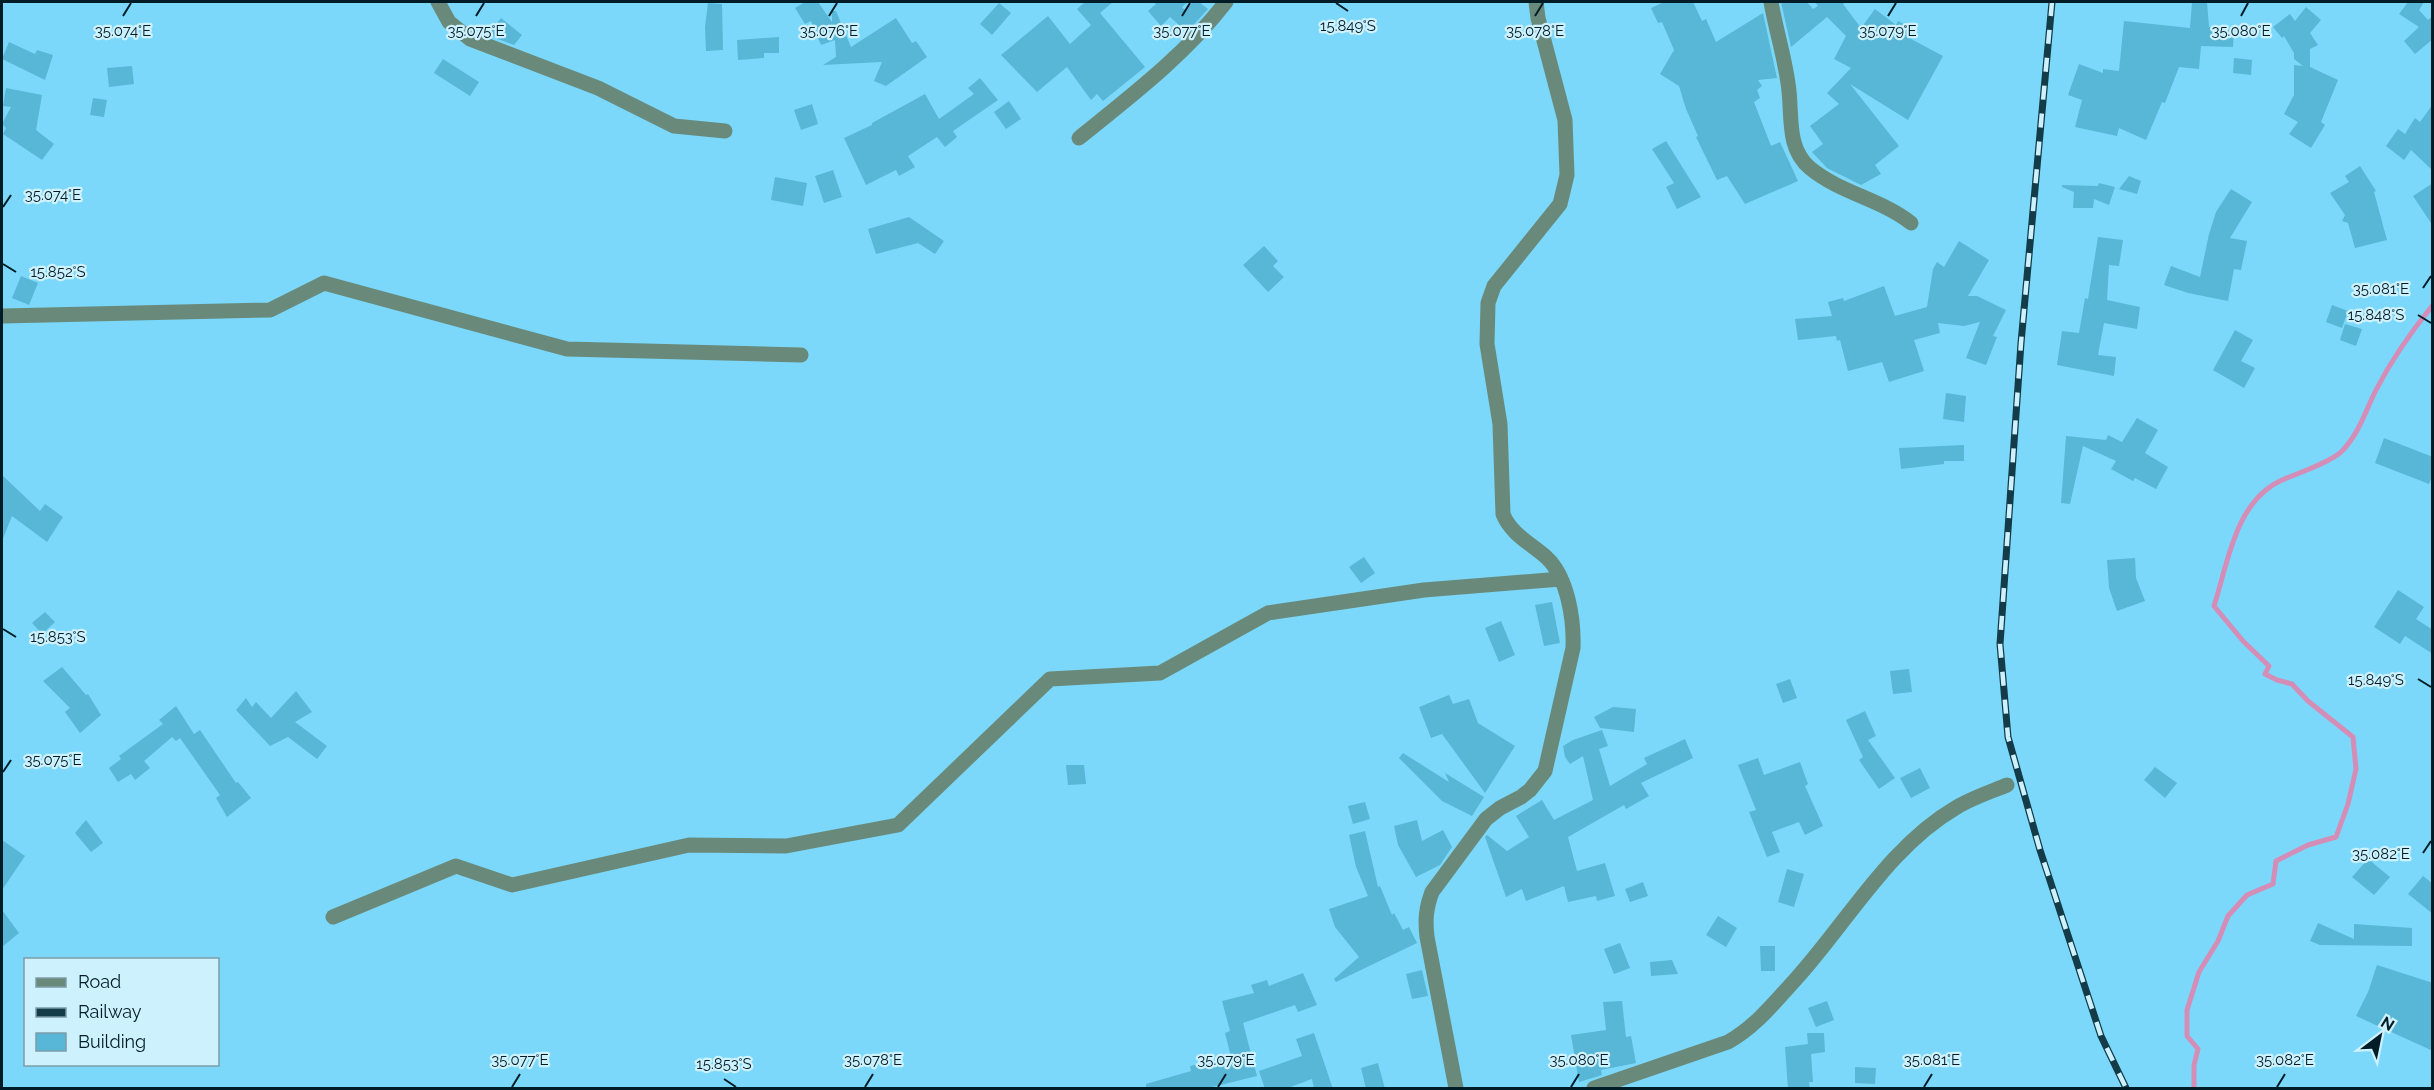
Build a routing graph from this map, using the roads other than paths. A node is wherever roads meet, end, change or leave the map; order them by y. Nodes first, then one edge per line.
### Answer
1 (438, 2) edge
2 (1226, 2) edge
3 (1536, 2) edge
4 (1771, 2) edge
5 (725, 131) dead end
6 (1078, 138) dead end
7 (1911, 223) dead end
8 (2, 316) edge
9 (801, 355) dead end
10 (1561, 579) junction
11 (2007, 785) dead end
12 (333, 917) dead end
13 (1456, 1089) edge
14 (1594, 1089) edge

1 - 5 street
2 - 6 street
3 - 10 street
4 - 7 street
8 - 9 street
10 - 12 street
10 - 13 street
11 - 14 street

